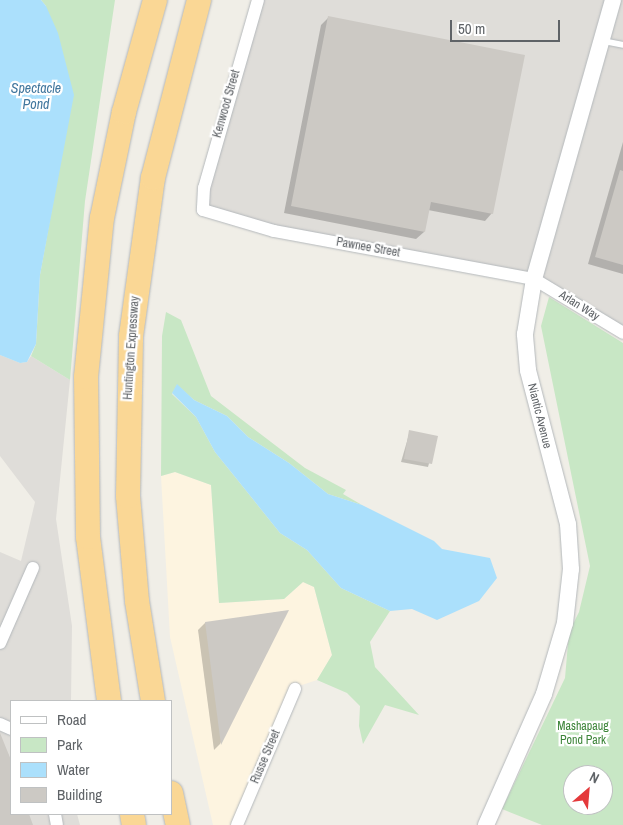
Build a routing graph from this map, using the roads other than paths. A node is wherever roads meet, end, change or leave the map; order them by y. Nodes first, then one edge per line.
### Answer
1 (155, 0) edge
2 (200, 0) edge
3 (258, 0) edge
4 (613, 0) edge
5 (602, 40) junction
6 (623, 46) edge
7 (203, 210) joint
8 (534, 279) junction
9 (623, 333) edge
10 (33, 568) dead end
11 (0, 643) edge
12 (295, 689) dead end
13 (109, 700) edge
14 (153, 700) edge
15 (172, 798) edge
16 (488, 824) edge
17 (178, 825) edge
18 (237, 825) edge

1 - 13 highway
2 - 14 highway, Huntington Expressway
3 - 7 street, Kenwood Street
4 - 5 street, Niantic Avenue
5 - 6 lane
5 - 8 street, Niantic Avenue
7 - 8 street, Pawnee Street
8 - 9 street, Arlan Way
8 - 16 street, Niantic Avenue
10 - 11 street
12 - 18 street, Russe Street
15 - 17 highway

